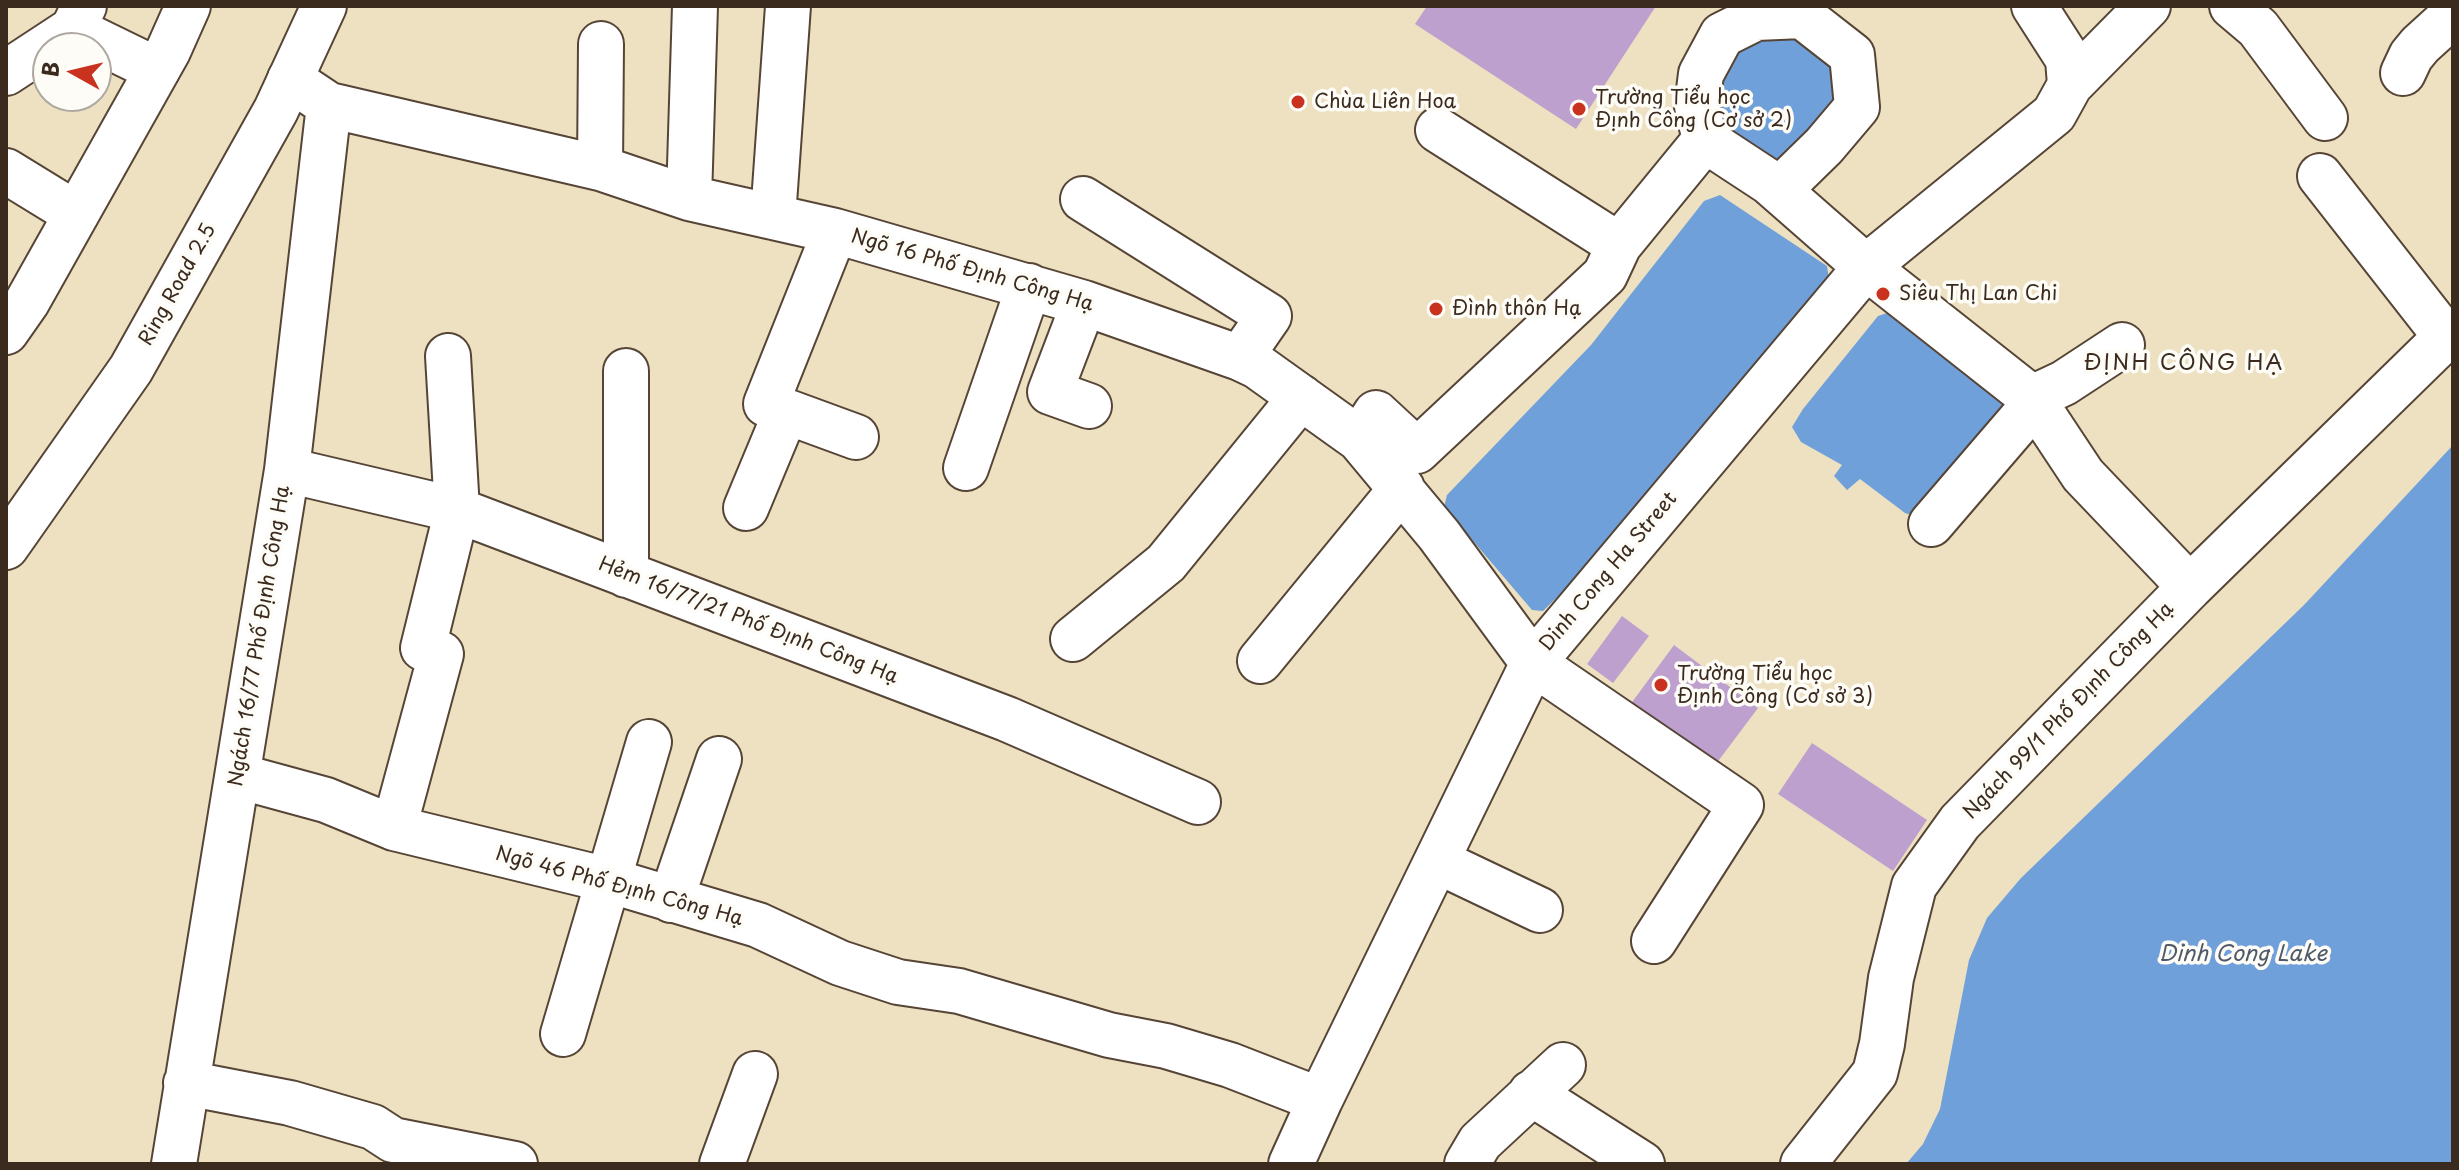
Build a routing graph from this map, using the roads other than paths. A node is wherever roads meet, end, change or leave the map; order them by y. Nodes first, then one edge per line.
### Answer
1 (188, 6) edge
2 (324, 6) edge
3 (695, 6) edge
4 (788, 6) edge
5 (2034, 6) edge
6 (2148, 6) edge
7 (2232, 6) edge
8 (1809, 11) edge
9 (1751, 12) edge
10 (2453, 15) edge
11 (79, 18) edge
12 (601, 44) dead end
13 (157, 70) junction
14 (6, 73) edge
15 (2403, 73) dead end
16 (290, 79) junction
17 (2070, 85) junction
18 (329, 105) junction
19 (2325, 118) dead end
20 (1438, 130) dead end
21 (1705, 140) junction
22 (600, 168) junction
23 (6, 171) edge
24 (2320, 176) dead end
25 (1779, 190) junction
26 (689, 198) junction
27 (1083, 199) dead end
28 (76, 214) junction
29 (773, 217) junction
30 (835, 231) junction
31 (1619, 245) junction
32 (1866, 267) junction
33 (1029, 286) junction
34 (1084, 303) junction
35 (6, 332) edge
36 (2450, 333) edge
37 (2122, 345) dead end
38 (448, 356) dead end
39 (1240, 358) junction
40 (626, 371) dead end
41 (1301, 397) junction
42 (2034, 401) junction
43 (1089, 406) dead end
44 (786, 412) junction
45 (856, 437) dead end
46 (1359, 439) junction
47 (966, 468) dead end
48 (287, 470) junction
49 (1402, 488) junction
50 (746, 508) dead end
51 (457, 510) junction
52 (1931, 524) dead end
53 (6, 547) edge
54 (626, 575) junction
55 (2190, 587) junction
56 (1073, 639) dead end
57 (1260, 661) dead end
58 (1533, 663) junction
59 (649, 742) dead end
60 (719, 759) dead end
61 (238, 776) junction
62 (1198, 802) dead end
63 (394, 828) junction
64 (1437, 861) junction
65 (608, 880) junction
66 (671, 900) junction
67 (1540, 910) dead end
68 (1654, 941) dead end
69 (563, 1034) dead end
70 (1563, 1065) dead end
71 (755, 1074) dead end
72 (186, 1083) junction
73 (1531, 1093) junction
74 (1320, 1100) junction
75 (1306, 1159) edge
76 (174, 1164) edge
77 (515, 1164) edge
78 (722, 1164) edge
79 (1467, 1164) edge
80 (1642, 1164) edge
81 (1803, 1164) edge

1 - 13 street
2 - 16 street, Ring Road 2.5
3 - 26 street
4 - 29 street
5 - 17 street
6 - 17 street, Dinh Cong Ha Street
7 - 19 street
8 - 9 street
8 - 25 street
9 - 21 street
10 - 15 street
11 - 13 street
11 - 14 street
12 - 22 street
13 - 28 street
16 - 18 street, Ngõ 16 Phố Định Công Hạ
16 - 53 street, Ring Road 2.5
17 - 32 street, Dinh Cong Ha Street
18 - 22 street, Ngõ 16 Phố Định Công Hạ
18 - 48 street, Ngách 16/77 Phố Định Công Hạ
20 - 31 street
21 - 25 street
21 - 31 street
22 - 26 street, Ngõ 16 Phố Định Công Hạ
23 - 28 street
24 - 36 street
25 - 32 street
26 - 29 street, Ngõ 16 Phố Định Công Hạ
27 - 39 street
28 - 35 street
29 - 30 street, Ngõ 16 Phố Định Công Hạ
30 - 33 street, Ngõ 16 Phố Định Công Hạ
30 - 44 street
31 - 46 street
32 - 42 street
32 - 58 street, Dinh Cong Ha Street
33 - 34 street, Ngõ 16 Phố Định Công Hạ
33 - 47 street
34 - 39 street, Ngõ 16 Phố Định Công Hạ
34 - 43 street
36 - 55 street, Ngách 99/1 Phố Định Công Hạ
37 - 42 street
38 - 51 street
39 - 41 street, Ngõ 16 Phố Định Công Hạ
40 - 54 street
41 - 46 street, Ngõ 16 Phố Định Công Hạ
41 - 56 street
42 - 52 street
42 - 55 street
44 - 45 street
44 - 50 street
46 - 49 street, Ngõ 16 Phố Định Công Hạ
48 - 51 street, Hẻm 16/77/21 Phố Định Công Hạ
48 - 61 street, Ngách 16/77 Phố Định Công Hạ
49 - 57 street
49 - 58 street, Ngõ 16 Phố Định Công Hạ
51 - 54 street, Hẻm 16/77/21 Phố Định Công Hạ
51 - 63 street
54 - 62 street, Hẻm 16/77/21 Phố Định Công Hạ
55 - 81 street, Ngách 99/1 Phố Định Công Hạ
58 - 64 street, Dinh Cong Ha Street
58 - 68 street, Ngõ 16 Phố Định Công Hạ
59 - 65 street
60 - 66 street
61 - 63 street, Ngõ 46 Phố Định Công Hạ
61 - 72 street, Ngách 16/77 Phố Định Công Hạ
63 - 65 street, Ngõ 46 Phố Định Công Hạ
64 - 67 street
64 - 74 street, Dinh Cong Ha Street
65 - 66 street, Ngõ 46 Phố Định Công Hạ
65 - 69 street
66 - 74 street, Ngõ 46 Phố Định Công Hạ
70 - 73 street
71 - 78 street
72 - 76 street, Ngách 16/77 Phố Định Công Hạ
72 - 77 street
73 - 79 street
73 - 80 street
74 - 75 street, Dinh Cong Ha Street

